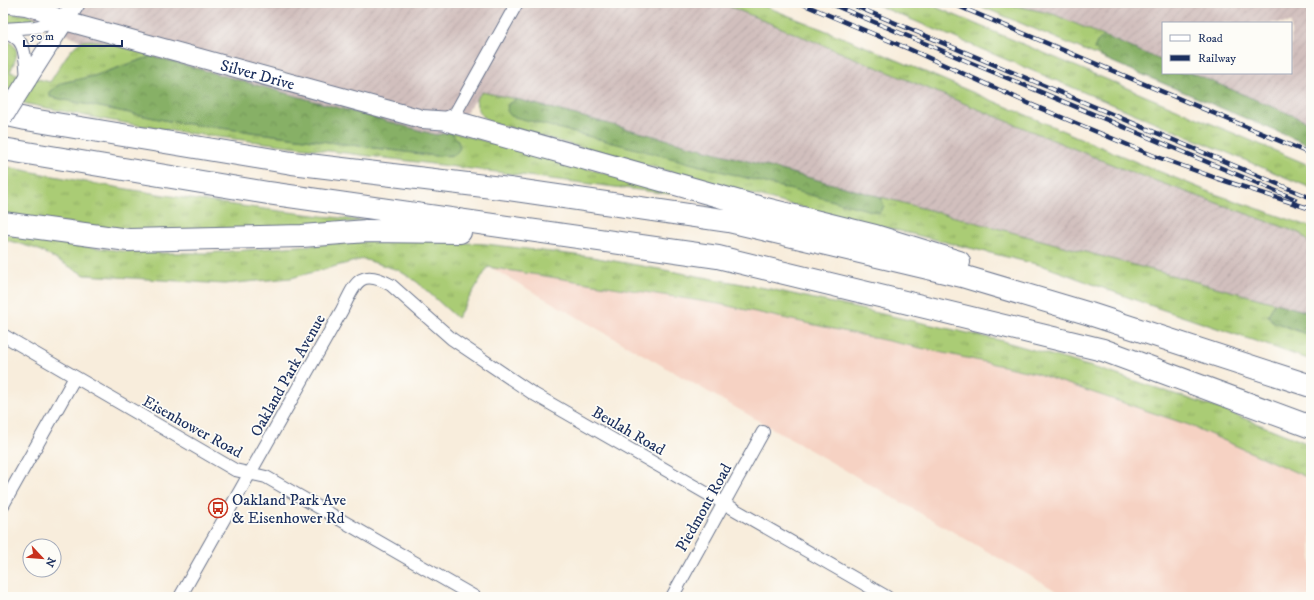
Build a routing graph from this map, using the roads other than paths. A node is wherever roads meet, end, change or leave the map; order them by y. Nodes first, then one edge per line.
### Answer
1 (3, 3) edge
2 (517, 3) edge
3 (77, 4) edge
4 (65, 21) junction
5 (3, 30) edge
6 (27, 80) junction
7 (3, 114) edge
8 (3, 118) edge
9 (451, 121) junction
10 (3, 149) edge
11 (3, 224) edge
12 (569, 236) junction
13 (367, 277) joint
14 (1090, 314) junction
15 (3, 335) edge
16 (75, 377) junction
17 (1311, 386) edge
18 (1311, 427) edge
19 (763, 432) dead end
20 (250, 473) junction
21 (724, 503) junction
22 (3, 505) edge
23 (180, 597) edge
24 (474, 597) edge
25 (672, 597) edge
26 (887, 597) edge

1 - 4 street, Silver Drive
2 - 9 street
3 - 4 street
4 - 5 street, Silver Drive
4 - 6 street
4 - 9 street, Silver Drive
5 - 6 street, Silver Drive
6 - 8 street, bridge
7 - 14 highway
9 - 14 highway
10 - 12 highway
11 - 12 highway
12 - 18 highway
13 - 20 street, Oakland Park Avenue
13 - 21 street, Beulah Road
14 - 17 highway
15 - 16 street, Eisenhower Road
16 - 20 street, Eisenhower Road
16 - 22 street
19 - 21 street, Piedmont Road
20 - 23 street, Oakland Park Avenue
20 - 24 street, Eisenhower Road
21 - 25 street, Piedmont Road
21 - 26 street, Beulah Road

